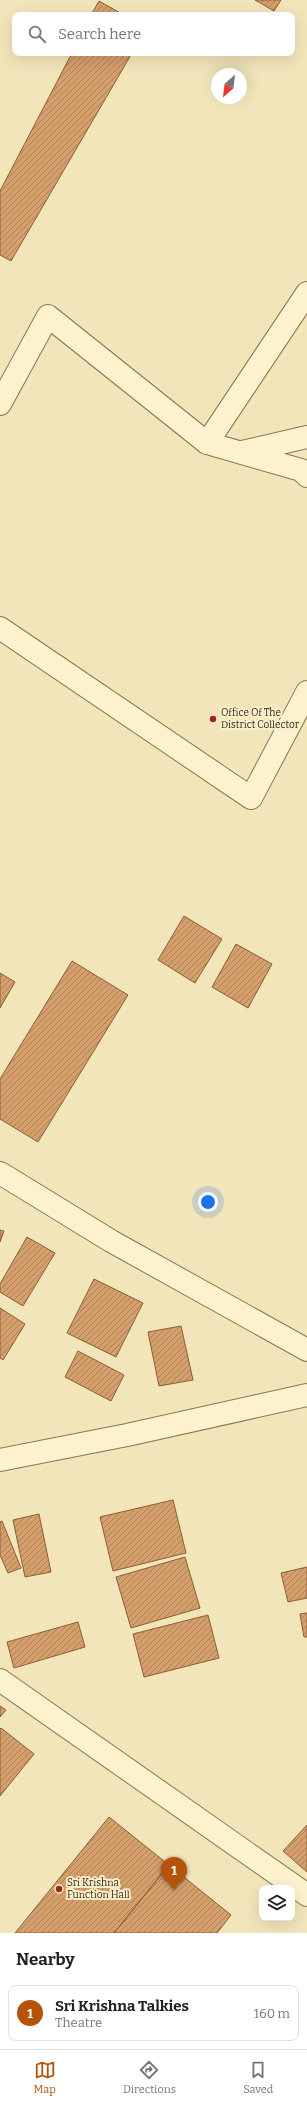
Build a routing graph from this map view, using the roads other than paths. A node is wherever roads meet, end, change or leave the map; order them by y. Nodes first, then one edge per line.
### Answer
1 (307, 293) edge
2 (0, 404) edge
3 (307, 437) edge
4 (207, 443) junction
5 (240, 452) junction
6 (307, 476) edge
7 (0, 628) edge
8 (307, 692) edge
9 (0, 1173) edge
10 (307, 1350) edge
11 (307, 1395) edge
12 (0, 1460) edge
13 (0, 1680) edge
14 (307, 1895) edge

1 - 4 street
2 - 4 street
3 - 5 street
4 - 5 street
5 - 6 street
7 - 8 street
9 - 10 street
11 - 12 street
13 - 14 street

